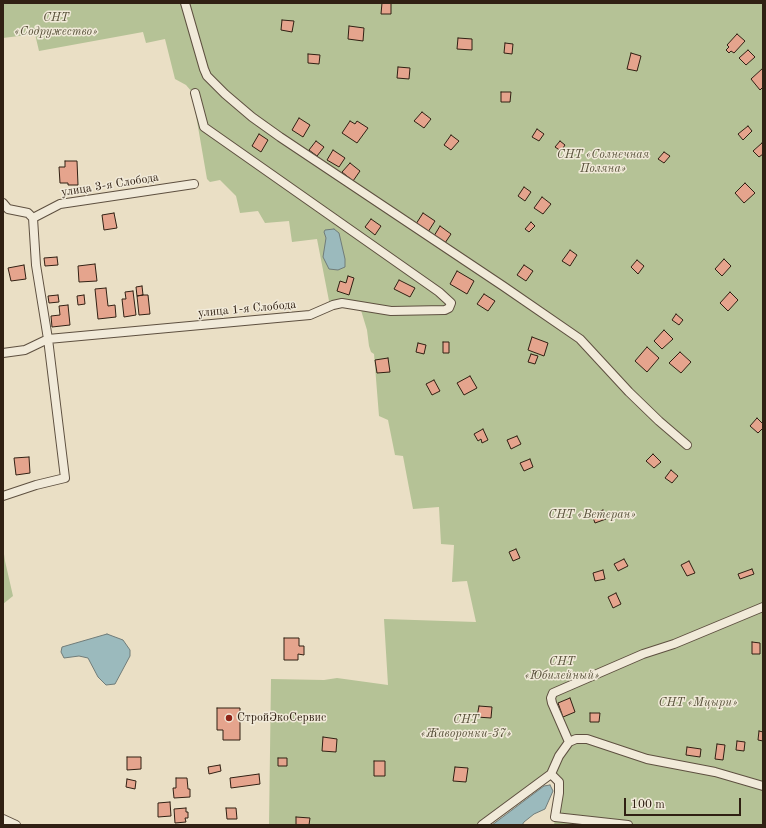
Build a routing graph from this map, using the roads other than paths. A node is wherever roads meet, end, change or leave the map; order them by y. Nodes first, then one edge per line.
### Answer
1 (185, 3) edge
2 (195, 93) dead end
3 (194, 184) dead end
4 (3, 203) edge
5 (33, 218) junction
6 (48, 339) junction
7 (3, 353) edge
8 (687, 445) dead end
9 (3, 496) edge
10 (763, 607) edge
11 (569, 742) junction
12 (551, 774) junction
13 (763, 786) edge
14 (3, 819) edge
15 (16, 825) edge
16 (482, 825) edge
17 (628, 825) edge

1 - 8 street
2 - 6 street, улица 1-я Слобода
3 - 5 street, улица 3-я Слобода
4 - 5 street
5 - 6 street
6 - 7 street
6 - 9 street
10 - 11 street
11 - 12 street
11 - 13 street
12 - 16 street
12 - 17 street
14 - 15 street

